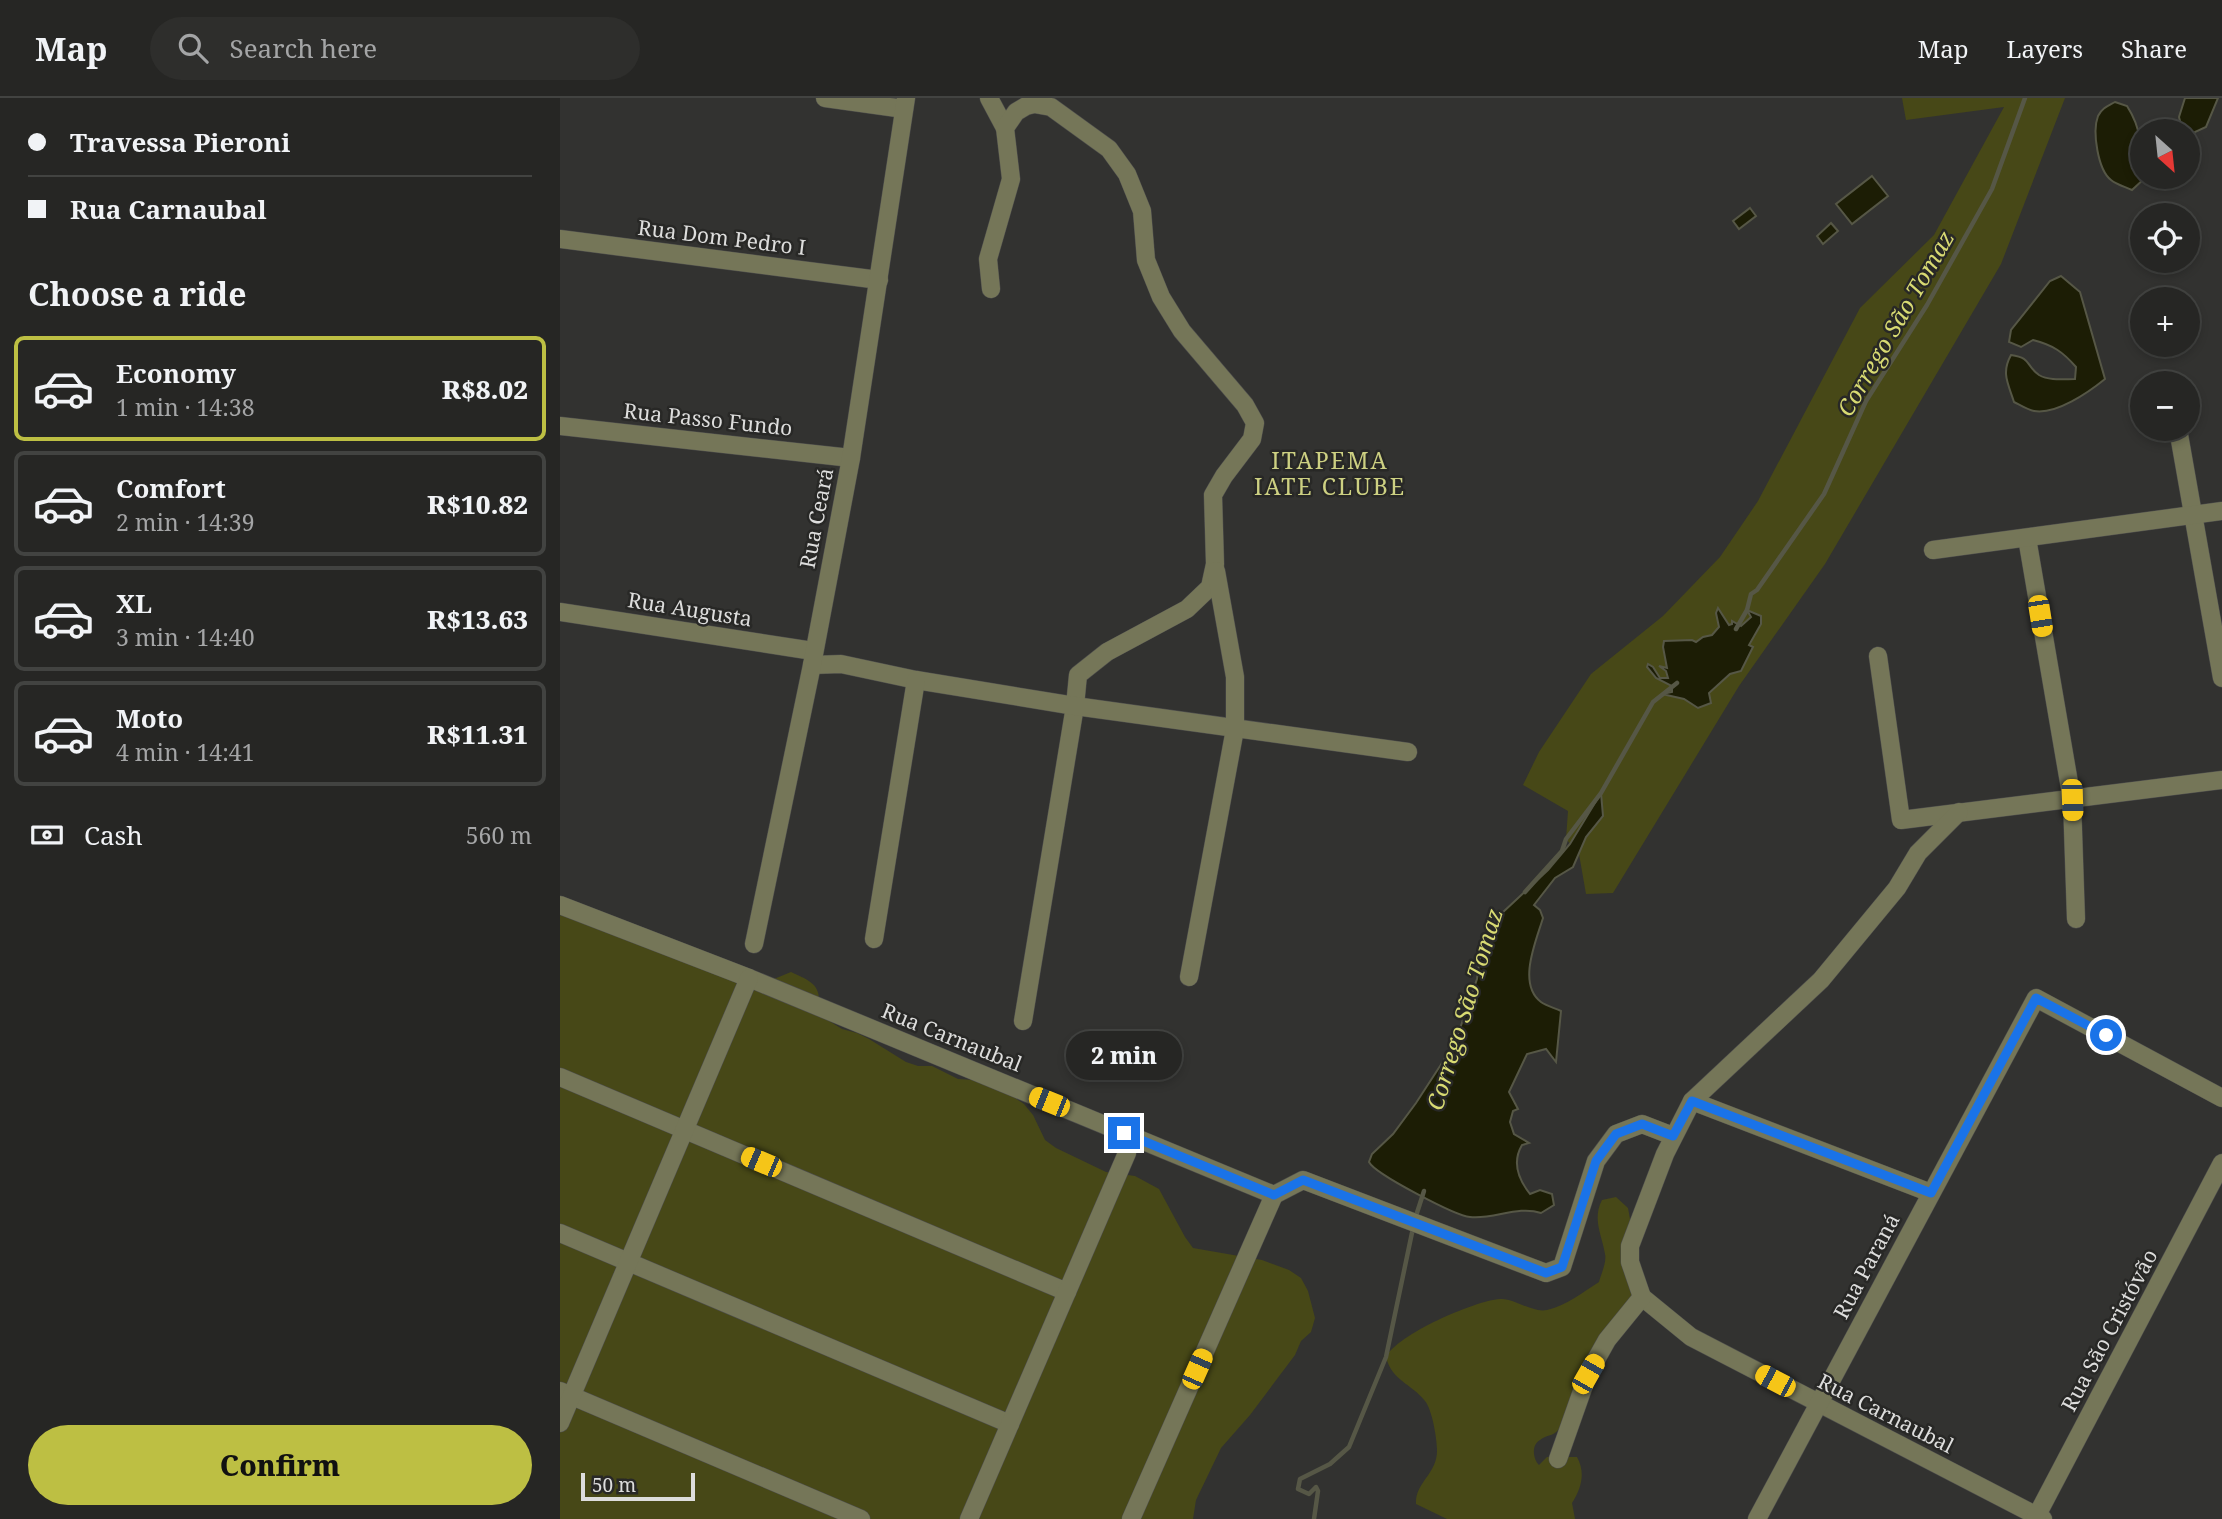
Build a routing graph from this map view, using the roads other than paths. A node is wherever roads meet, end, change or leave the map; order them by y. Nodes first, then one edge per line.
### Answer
1 (825, 98) edge
2 (989, 98) edge
3 (1024, 102) edge
4 (905, 104) edge
5 (1005, 128) junction
6 (560, 239) edge
7 (879, 280) junction
8 (992, 289) dead end
9 (560, 426) edge
10 (2180, 441) edge
11 (851, 458) junction
12 (2222, 511) edge
13 (2192, 515) junction
14 (2027, 538) junction
15 (1933, 550) dead end
16 (1215, 564) junction
17 (560, 612) edge
18 (1878, 656) dead end
19 (812, 658) junction
20 (2222, 678) edge
21 (916, 680) junction
22 (1075, 706) junction
23 (1235, 729) junction
24 (1408, 752) dead end
25 (2222, 780) edge
26 (2072, 800) junction
27 (1959, 812) junction
28 (560, 905) edge
29 (2076, 919) dead end
30 (874, 939) dead end
31 (754, 944) dead end
32 (1189, 977) dead end
33 (749, 978) junction
34 (1023, 1021) dead end
35 (560, 1077) edge
36 (2222, 1098) edge
37 (1692, 1101) junction
38 (684, 1130) junction
39 (1673, 1136) junction
40 (1127, 1153) dead end
41 (2222, 1163) edge
42 (1931, 1193) junction
43 (1274, 1195) junction
44 (560, 1233) edge
45 (629, 1262) junction
46 (1067, 1292) junction
47 (1642, 1297) junction
48 (566, 1393) edge
49 (1817, 1404) junction
50 (560, 1423) edge
51 (1010, 1424) junction
52 (1558, 1460) dead end
53 (2038, 1518) edge
54 (861, 1519) edge
55 (969, 1519) edge
56 (1131, 1519) edge
57 (1757, 1519) edge

1 - 4 street
2 - 5 street
3 - 5 street
3 - 16 street
4 - 7 street, Rua Ceará
5 - 8 street
6 - 7 street, Rua Dom Pedro I
7 - 11 street, Rua Ceará
9 - 11 street, Rua Passo Fundo
10 - 13 street
11 - 19 street, Rua Ceará
12 - 13 street
13 - 14 street
13 - 20 street
14 - 15 street
14 - 26 street
16 - 22 street
16 - 23 street
17 - 19 street, Rua Augusta
18 - 27 street
19 - 21 street, Rua Augusta
19 - 31 street, Rua Ceará
21 - 22 street, Rua Augusta
21 - 30 street
22 - 23 street, Rua Augusta
22 - 34 street
23 - 24 street, Rua Augusta
23 - 32 street
25 - 26 street
26 - 27 street
26 - 29 street
27 - 37 street
28 - 33 street, Rua Carnaubal
33 - 38 street
33 - 43 street, Rua Carnaubal
35 - 38 street
36 - 42 street, Rua Paraná
37 - 39 street
37 - 42 street
38 - 45 street
38 - 46 street
39 - 43 street
39 - 47 street
40 - 46 street
41 - 53 street, Rua São Cristóvão
42 - 49 street, Rua Paraná
43 - 56 street
44 - 45 street
45 - 48 street
45 - 51 street
46 - 51 street
47 - 49 street, Rua Carnaubal
47 - 52 street
48 - 50 street
48 - 54 street
49 - 53 street, Rua Carnaubal
49 - 57 street, Rua Paraná
51 - 55 street

